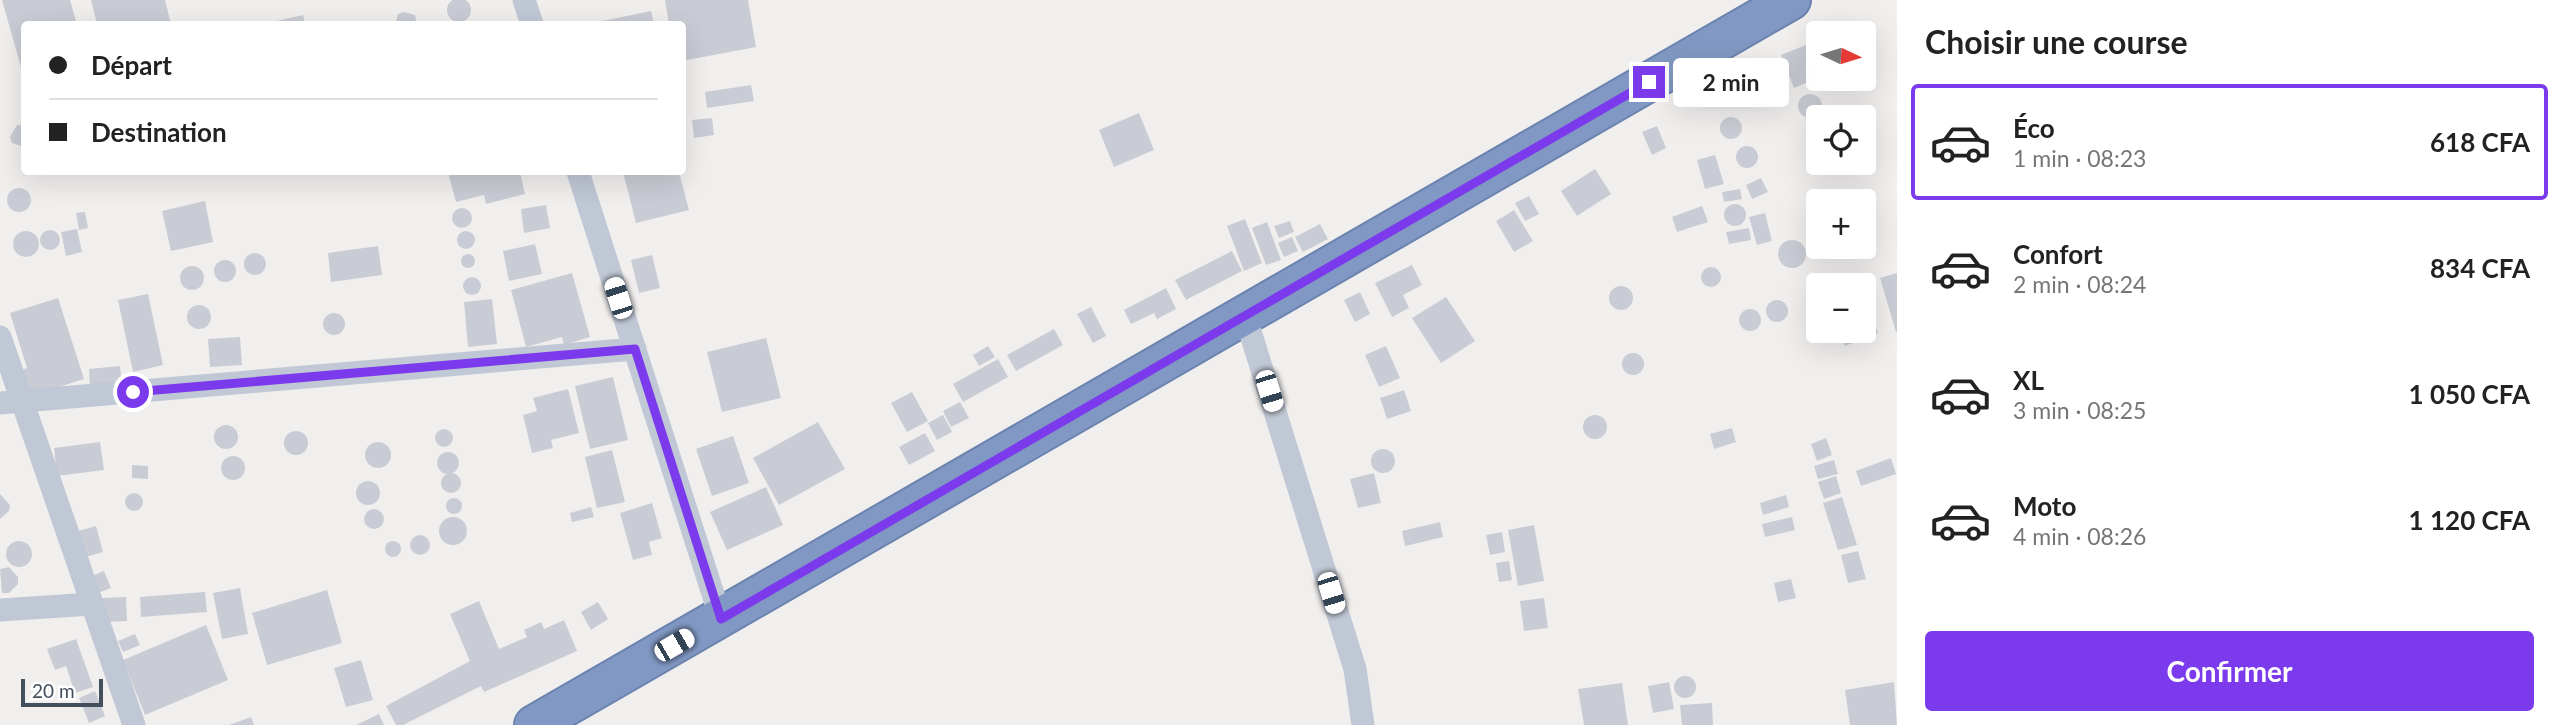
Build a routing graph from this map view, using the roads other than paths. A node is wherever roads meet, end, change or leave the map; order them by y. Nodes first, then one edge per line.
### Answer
1 (524, 0) edge
2 (1791, 0) edge
3 (530, 21) edge
4 (579, 175) edge
5 (1245, 315) junction
6 (0, 337) edge
7 (635, 349) junction
8 (11, 402) edge
9 (92, 604) junction
10 (0, 610) edge
11 (721, 619) junction
12 (134, 725) edge
13 (534, 725) edge
14 (1363, 725) edge

1 - 3 street
2 - 5 highway
4 - 7 street
5 - 11 highway
5 - 14 street
6 - 8 street
7 - 8 street
7 - 11 street
8 - 9 street
9 - 10 street
9 - 12 street
11 - 13 highway

